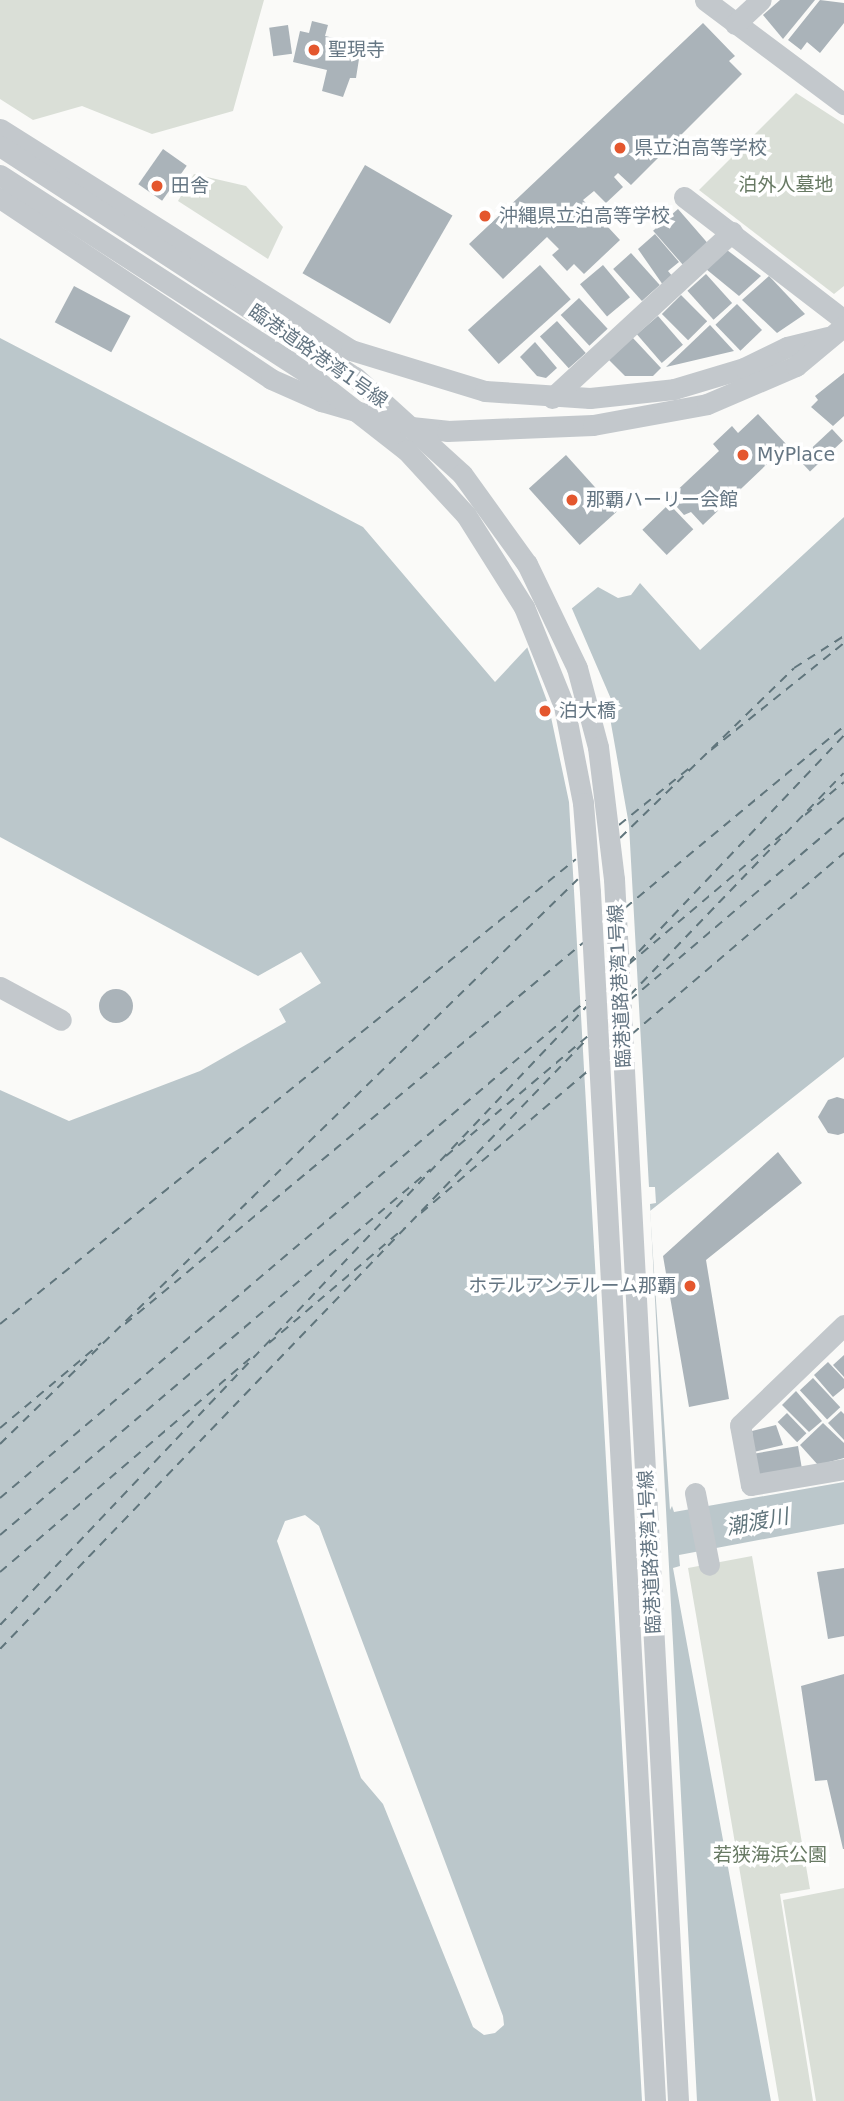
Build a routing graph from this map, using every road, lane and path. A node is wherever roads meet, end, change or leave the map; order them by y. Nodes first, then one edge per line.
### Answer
1 (705, 0) edge
2 (761, 0) edge
3 (734, 24) junction
4 (844, 104) edge
5 (0, 129) edge
6 (0, 146) edge
7 (0, 175) edge
8 (684, 197) dead end
9 (0, 198) edge
10 (732, 232) junction
11 (840, 327) edge
12 (552, 398) junction
13 (0, 987) edge
14 (61, 1020) dead end
15 (844, 1325) edge
16 (843, 1469) edge
17 (695, 1493) dead end
18 (709, 1565) dead end
19 (655, 2101) edge
20 (678, 2101) edge

1 - 3 street
2 - 3 street
3 - 4 street
5 - 12 street
6 - 20 street, 臨港道路港湾1号線, bridge
7 - 19 street, 臨港道路港湾1号線, bridge
8 - 10 street
9 - 11 street
10 - 11 street
10 - 12 street
11 - 12 street
13 - 14 street
15 - 16 street
17 - 18 street

